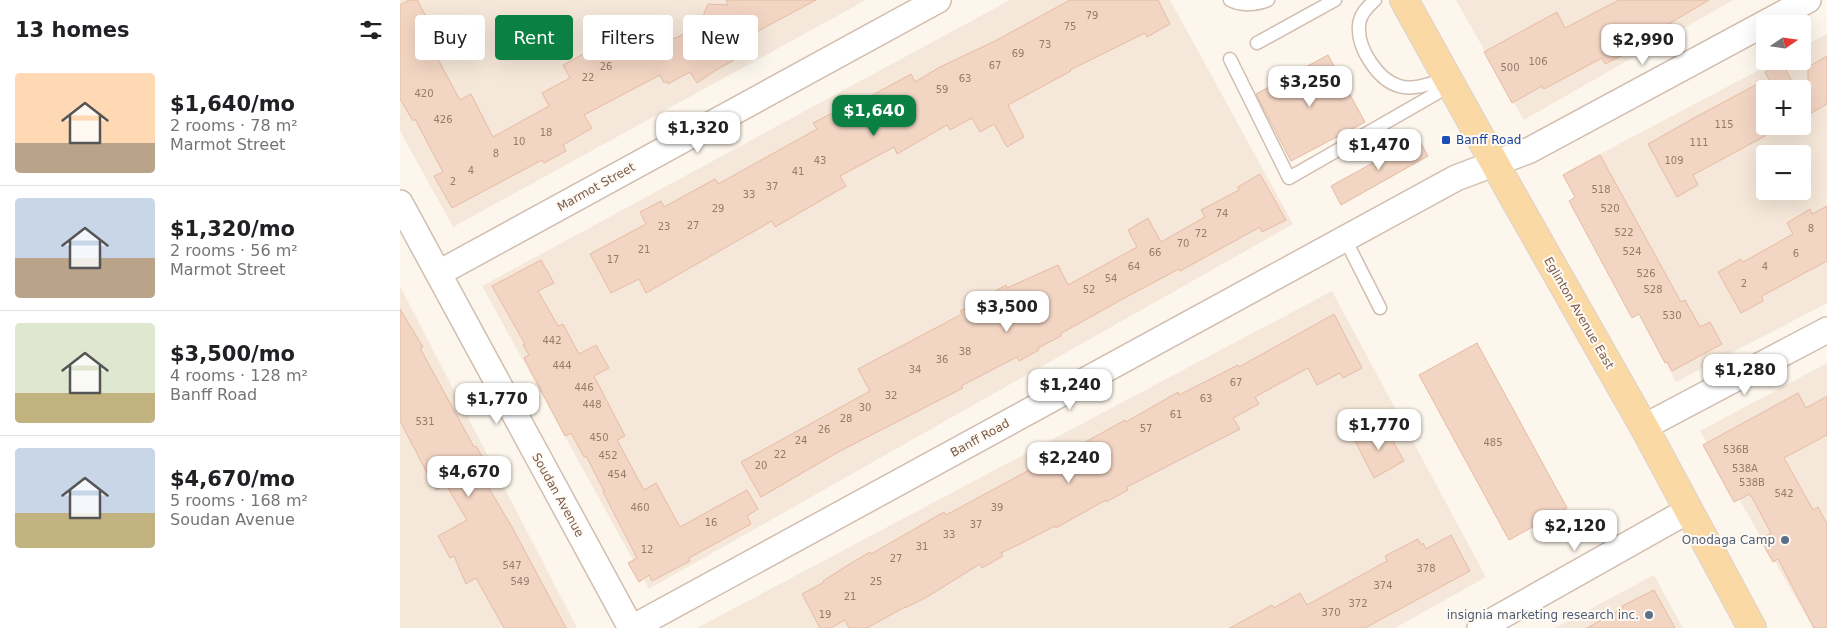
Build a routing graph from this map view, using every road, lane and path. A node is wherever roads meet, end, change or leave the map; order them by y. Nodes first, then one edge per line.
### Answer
1 (938, 0) edge
2 (1230, 0) edge
3 (1268, 0) edge
4 (1335, 0) edge
5 (1375, 0) edge
6 (1404, 0) edge
7 (1808, 0) edge
8 (1256, 43) dead end
9 (1230, 59) dead end
10 (1449, 82) junction
11 (1495, 165) junction
12 (400, 203) edge
13 (1345, 239) junction
14 (438, 273) junction
15 (1380, 308) dead end
16 (1827, 330) edge
17 (1644, 428) junction
18 (1689, 510) junction
19 (632, 628) edge
20 (1480, 628) edge
21 (1752, 628) edge

1 - 14 street, Marmot Street
2 - 3 lane
4 - 8 lane
5 - 10 lane
6 - 10 main road, Eglinton Avenue East
7 - 11 street, Banff Road
9 - 10 lane
10 - 11 main road, Eglinton Avenue East
11 - 13 street, Banff Road
11 - 17 main road, Eglinton Avenue East
12 - 14 street, Soudan Avenue
13 - 15 lane
13 - 19 street, Banff Road
14 - 19 street, Soudan Avenue
16 - 17 street
17 - 18 main road, Eglinton Avenue East
18 - 20 street
18 - 21 main road, Eglinton Avenue East

